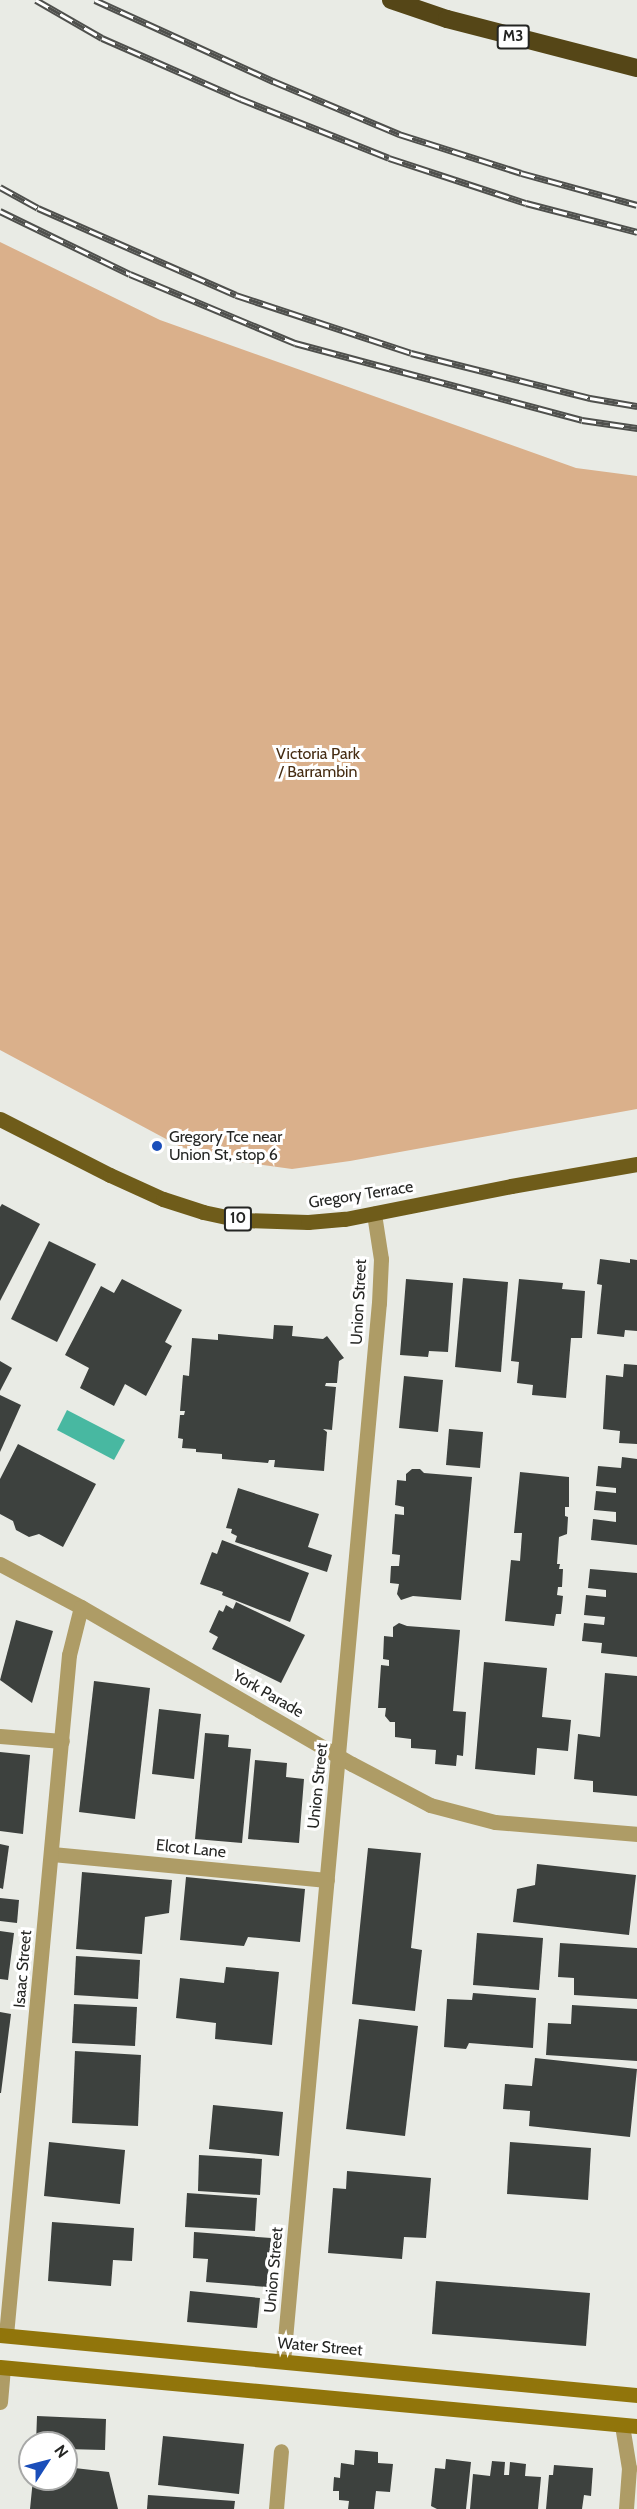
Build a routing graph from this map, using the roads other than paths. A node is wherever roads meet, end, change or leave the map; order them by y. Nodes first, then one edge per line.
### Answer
1 (391, 0) edge
2 (637, 68) edge
3 (0, 1119) edge
4 (637, 1164) edge
5 (374, 1214) junction
6 (0, 1564) edge
7 (81, 1607) junction
8 (0, 1736) edge
9 (62, 1741) junction
10 (340, 1756) junction
11 (637, 1834) edge
12 (52, 1854) junction
13 (327, 1880) junction
14 (3, 2335) edge
15 (283, 2361) junction
16 (2, 2367) edge
17 (637, 2395) edge
18 (0, 2402) edge
19 (630, 2425) edge
20 (281, 2451) dead end
21 (276, 2509) edge
22 (626, 2509) edge

1 - 2 highway, M3
3 - 5 main road, Gregory Terrace / 10
4 - 5 main road, Gregory Terrace / 10
5 - 10 street, Union Street
6 - 7 street, York Parade
7 - 9 street, Isaac Street
7 - 10 street, York Parade
8 - 9 street
9 - 12 street, Isaac Street
10 - 11 street, York Parade
10 - 13 street, Union Street
12 - 13 street, Elcot Lane
12 - 14 street, Isaac Street
13 - 15 street, Union Street
14 - 15 main road, Water Street
15 - 17 main road, Water Street
16 - 18 street
16 - 19 main road
19 - 22 street
20 - 21 street

